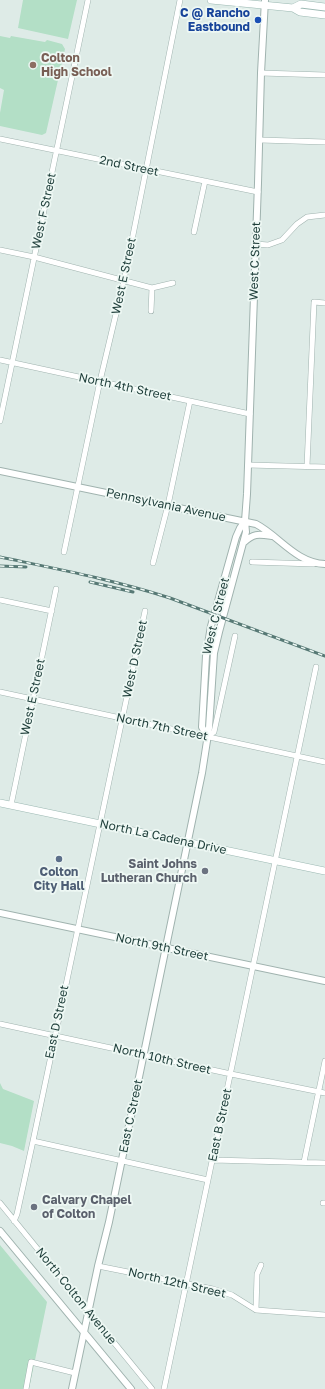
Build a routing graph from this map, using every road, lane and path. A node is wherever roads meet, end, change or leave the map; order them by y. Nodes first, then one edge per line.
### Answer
1 (88, 0) edge
2 (180, 0) edge
3 (211, 0) edge
4 (265, 3) edge
5 (325, 7) edge
6 (293, 8) junction
7 (325, 15) edge
8 (261, 73) junction
9 (325, 75) edge
10 (0, 139) edge
11 (260, 140) junction
12 (325, 142) edge
13 (57, 150) junction
14 (145, 169) junction
15 (206, 181) junction
16 (258, 192) junction
17 (325, 216) edge
18 (194, 232) dead end
19 (256, 244) junction
20 (0, 250) edge
21 (34, 257) junction
22 (124, 280) junction
23 (173, 283) dead end
24 (152, 288) junction
25 (325, 303) edge
26 (151, 311) dead end
27 (0, 360) edge
28 (12, 362) junction
29 (100, 381) junction
30 (190, 401) junction
31 (250, 414) junction
32 (0, 421) edge
33 (248, 465) junction
34 (307, 466) junction
35 (325, 466) edge
36 (0, 471) edge
37 (78, 486) junction
38 (168, 505) junction
39 (245, 521) junction
40 (274, 536) junction
41 (243, 543) junction
42 (64, 552) dead end
43 (252, 562) dead end
44 (153, 563) dead end
45 (323, 564) edge
46 (56, 590) dead end
47 (0, 600) edge
48 (52, 611) junction
49 (145, 611) dead end
50 (235, 636) dead end
51 (316, 667) dead end
52 (0, 692) edge
53 (32, 699) junction
54 (122, 719) junction
55 (207, 736) junction
56 (298, 756) junction
57 (325, 762) edge
58 (0, 803) edge
59 (11, 805) junction
60 (100, 824) junction
61 (188, 842) junction
62 (276, 861) junction
63 (325, 871) edge
64 (0, 913) edge
65 (77, 929) junction
66 (166, 948) junction
67 (254, 966) junction
68 (325, 981) edge
69 (0, 1024) edge
70 (54, 1035) junction
71 (144, 1055) junction
72 (325, 1061) edge
73 (231, 1074) junction
74 (318, 1091) junction
75 (325, 1093) edge
76 (33, 1141) junction
77 (213, 1160) junction
78 (121, 1161) junction
79 (304, 1162) junction
80 (325, 1163) edge
81 (208, 1180) junction
82 (0, 1204) edge
83 (14, 1221) junction
84 (0, 1231) edge
85 (260, 1265) dead end
86 (98, 1266) junction
87 (186, 1284) junction
88 (256, 1310) junction
89 (89, 1311) junction
90 (325, 1315) edge
91 (84, 1333) junction
92 (75, 1373) junction
93 (26, 1389) edge
94 (72, 1389) edge
95 (131, 1389) edge
96 (152, 1389) edge
97 (164, 1389) edge

1 - 13 street, West F Street
2 - 14 street, West E Street
3 - 4 main road
4 - 6 main road
4 - 8 street, West C Street
5 - 6 main road
6 - 7 main road
8 - 9 street
8 - 11 street, West C Street
10 - 13 street, 2nd Street
11 - 12 street
11 - 16 street, West C Street
13 - 14 street, 2nd Street
13 - 21 street, West F Street
14 - 15 street, 2nd Street
14 - 22 street, West E Street
15 - 16 street, 2nd Street
15 - 18 street
16 - 19 street, West C Street
17 - 19 street
19 - 31 street, West C Street
20 - 21 street
21 - 22 street
21 - 28 street, West F Street
22 - 24 street
22 - 29 street, West E Street
23 - 24 street
24 - 26 street
25 - 34 street
27 - 28 street, North 4th Street
28 - 29 street, North 4th Street
28 - 32 street, West F Street
29 - 30 street, North 4th Street
29 - 37 street, West E Street
30 - 31 street, North 4th Street
30 - 38 street
31 - 33 street, West C Street
33 - 34 street
33 - 39 street, West C Street
34 - 35 street
36 - 37 street, Pennsylvania Avenue
37 - 38 street, Pennsylvania Avenue
37 - 42 street, West E Street
38 - 39 street, Pennsylvania Avenue
38 - 44 street
39 - 40 street, Pennsylvania Avenue
39 - 41 street, West C Street
39 - 55 street, West C Street
40 - 41 street
40 - 45 street, Pennsylvania Avenue
41 - 55 street, West C Street
43 - 45 street, Pennsylvania Avenue
46 - 48 street, West E Street
47 - 48 street
48 - 53 street, West E Street
49 - 54 street, West D Street
50 - 55 street
51 - 56 street, East B Street
52 - 53 street, North 7th Street
53 - 54 street, North 7th Street
53 - 59 street, West E Street
54 - 55 street, North 7th Street
54 - 60 street, West D Street
55 - 56 street, North 7th Street
55 - 61 street, West C Street
56 - 57 street, North 7th Street
56 - 62 street, East B Street
58 - 59 main road, North La Cadena Drive
59 - 60 main road, North La Cadena Drive
60 - 61 main road, North La Cadena Drive
60 - 65 street, East D Street
61 - 62 main road, North La Cadena Drive
61 - 66 street, East C Street
62 - 63 main road, North La Cadena Drive
62 - 67 street, East B Street
64 - 65 street, North 9th Street
65 - 66 street, North 9th Street
65 - 70 street, East D Street
66 - 67 street, North 9th Street
66 - 71 street, East C Street
67 - 68 street, North 9th Street
67 - 73 street, East B Street
69 - 70 street, North 10th Street
70 - 71 street, North 10th Street
70 - 76 street, East D Street
71 - 73 street, North 10th Street
71 - 78 street, East C Street
72 - 74 street
73 - 74 street, North 10th Street
73 - 77 street, East B Street
74 - 75 street, North 10th Street
74 - 79 street
76 - 78 street
76 - 83 street, East D Street
77 - 79 street
77 - 81 street, East B Street
78 - 81 street
78 - 86 street, East C Street
79 - 80 street
81 - 87 street, East B Street
82 - 83 street, North Colton Avenue
83 - 89 street, North Colton Avenue
84 - 91 street, North Colton Avenue
85 - 88 street
86 - 87 street, North 12th Street
86 - 89 street, East C Street
87 - 88 street, North 12th Street
87 - 97 street, East B Street
88 - 90 street, North 12th Street
89 - 91 street, East C Street
89 - 96 street, North Colton Avenue
91 - 92 street, East C Street
91 - 95 street, North Colton Avenue
92 - 93 street
92 - 94 street, East C Street

